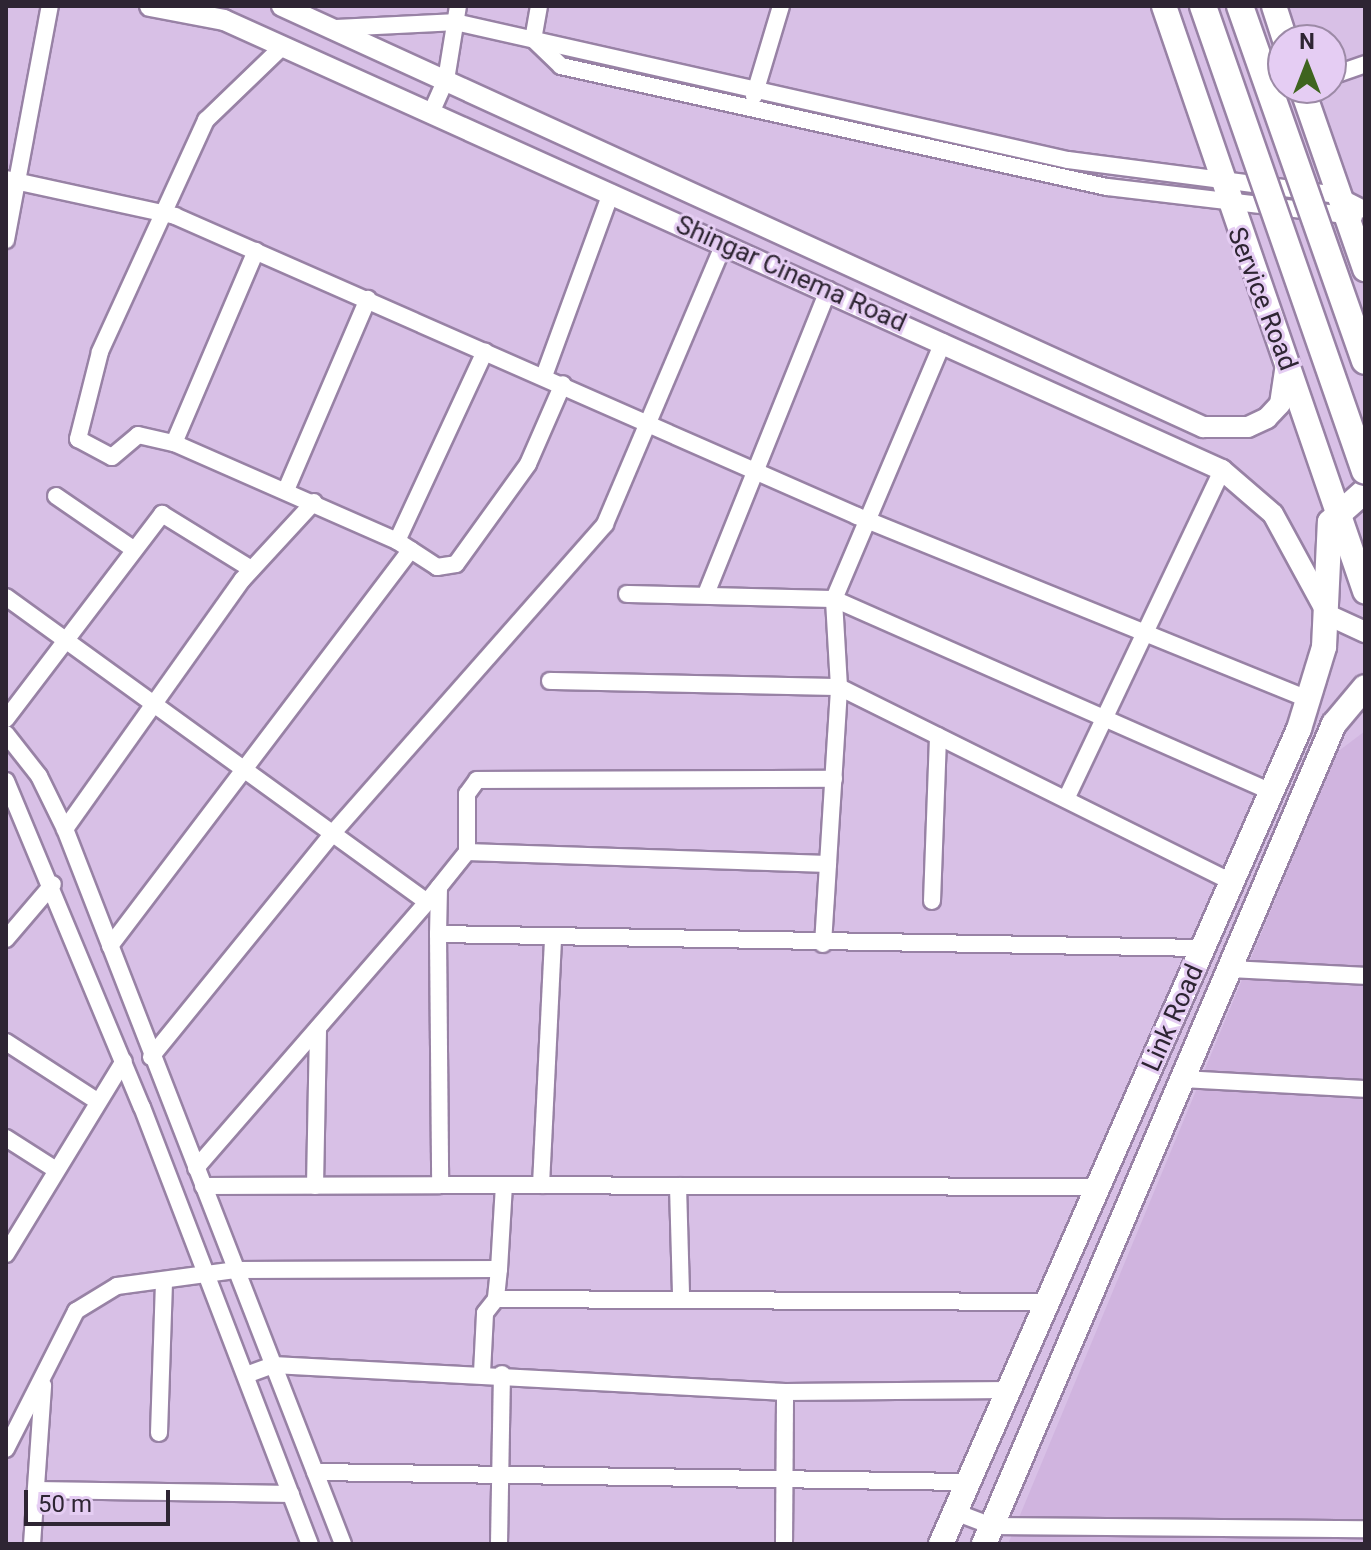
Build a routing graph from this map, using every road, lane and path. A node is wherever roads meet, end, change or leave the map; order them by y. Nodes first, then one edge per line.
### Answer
1 (50, 6) edge
2 (150, 6) edge
3 (282, 6) edge
4 (539, 6) edge
5 (781, 6) edge
6 (1164, 6) edge
7 (1203, 6) edge
8 (1240, 6) edge
9 (456, 14) edge
10 (334, 28) junction
11 (533, 39) junction
12 (283, 46) junction
13 (446, 80) junction
14 (756, 89) junction
15 (1309, 104) edge
16 (750, 107) junction
17 (431, 113) junction
18 (1218, 180) junction
19 (12, 181) edge
20 (611, 193) junction
21 (1336, 195) junction
22 (1227, 204) junction
23 (163, 213) junction
24 (1359, 214) edge
25 (6, 240) edge
26 (724, 244) junction
27 (256, 251) junction
28 (1365, 269) edge
29 (828, 290) junction
30 (368, 299) junction
31 (943, 342) junction
32 (485, 351) junction
33 (1365, 361) edge
34 (1286, 364) junction
35 (544, 376) junction
36 (563, 384) junction
37 (649, 423) junction
38 (174, 443) junction
39 (1222, 470) junction
40 (757, 471) junction
41 (1365, 471) edge
42 (286, 490) junction
43 (1365, 491) edge
44 (56, 496) dead end
45 (314, 502) junction
46 (1339, 508) junction
47 (866, 520) junction
48 (404, 545) junction
49 (133, 549) junction
50 (251, 569) junction
51 (1365, 591) edge
52 (627, 594) dead end
53 (706, 594) junction
54 (6, 597) edge
55 (834, 599) junction
56 (1328, 615) junction
57 (1365, 632) edge
58 (1144, 633) junction
59 (66, 641) junction
60 (550, 681) dead end
61 (839, 687) junction
62 (1365, 687) edge
63 (1310, 700) junction
64 (154, 705) junction
65 (6, 719) edge
66 (1103, 720) junction
67 (6, 734) edge
68 (938, 736) junction
69 (245, 771) junction
70 (834, 779) junction
71 (6, 781) edge
72 (1272, 792) junction
73 (1066, 799) junction
74 (65, 829) junction
75 (332, 834) junction
76 (467, 852) junction
77 (828, 864) junction
78 (1234, 883) junction
79 (53, 884) junction
80 (439, 887) junction
81 (932, 901) dead end
82 (427, 902) junction
83 (438, 934) junction
84 (553, 937) junction
85 (6, 939) edge
86 (823, 944) junction
87 (110, 946) junction
88 (1205, 948) junction
89 (1228, 969) junction
90 (1365, 976) edge
91 (318, 1028) junction
92 (6, 1042) edge
93 (151, 1057) junction
94 (124, 1061) junction
95 (1181, 1079) junction
96 (1365, 1089) edge
97 (97, 1101) junction
98 (6, 1138) edge
99 (196, 1168) junction
100 (56, 1170) junction
101 (440, 1185) junction
102 (541, 1185) junction
103 (203, 1186) junction
104 (315, 1186) junction
105 (504, 1186) junction
106 (678, 1186) junction
107 (1098, 1187) junction
108 (6, 1254) edge
109 (499, 1269) junction
110 (218, 1273) junction
111 (164, 1280) junction
112 (681, 1296) junction
113 (496, 1299) junction
114 (1048, 1302) junction
115 (259, 1371) junction
116 (482, 1373) junction
117 (502, 1374) junction
118 (44, 1376) junction
119 (1009, 1390) junction
120 (785, 1392) junction
121 (159, 1433) dead end
122 (6, 1449) edge
123 (315, 1472) junction
124 (499, 1475) junction
125 (787, 1482) junction
126 (968, 1482) junction
127 (36, 1490) junction
128 (291, 1494) junction
129 (955, 1512) junction
130 (1365, 1529) edge
131 (988, 1535) edge
132 (32, 1544) edge
133 (310, 1544) edge
134 (343, 1544) edge
135 (499, 1544) edge
136 (784, 1544) edge
137 (941, 1544) edge

1 - 19 street
2 - 12 street, Shingar Cinema Road
3 - 10 street, Shingar Cinema Road
4 - 11 street
5 - 14 street
6 - 18 main road, Service Road
7 - 41 highway, bridge
8 - 33 highway, bridge
9 - 10 street
9 - 11 street
9 - 13 street
10 - 13 street, Shingar Cinema Road
11 - 14 street
11 - 16 street
12 - 17 street, Shingar Cinema Road
12 - 23 street
13 - 17 street
13 - 34 street, Shingar Cinema Road
14 - 16 street
14 - 18 street
15 - 21 main road
16 - 22 street
17 - 20 street, Shingar Cinema Road
18 - 21 street
18 - 22 main road, Service Road
19 - 23 street
19 - 25 street
20 - 26 street, Shingar Cinema Road
20 - 35 street
21 - 24 main road
22 - 24 street
22 - 34 main road, Service Road
23 - 27 street
23 - 38 street
24 - 28 main road
26 - 29 street, Shingar Cinema Road
26 - 37 street
27 - 30 street
27 - 38 street
29 - 31 street, Shingar Cinema Road
29 - 40 street
30 - 32 street
30 - 42 street
31 - 39 street, Shingar Cinema Road
31 - 47 street
32 - 35 street
32 - 48 street
34 - 46 main road, Service Road
35 - 36 street
36 - 37 street
36 - 48 street
37 - 40 street
37 - 75 street
38 - 42 street
39 - 56 street, Shingar Cinema Road
39 - 58 street
40 - 47 street
40 - 53 street
42 - 45 street
43 - 46 main road
44 - 49 street
45 - 48 street
45 - 50 street
46 - 51 main road, Service Road
46 - 56 main road, Link Road
47 - 55 street
47 - 58 street
48 - 69 street
49 - 50 street
49 - 59 street
50 - 64 street
52 - 53 street
53 - 55 street
54 - 59 street
55 - 61 street
55 - 66 street
56 - 57 street
56 - 63 main road, Link Road
58 - 63 street
58 - 66 street
59 - 64 street
59 - 65 street
60 - 61 street
61 - 68 street
61 - 70 street
62 - 89 main road, Link Road
63 - 72 main road, Link Road
64 - 69 street
64 - 74 street
66 - 72 street
66 - 73 street
67 - 74 street
68 - 73 street
68 - 81 street
69 - 75 street
69 - 87 street
70 - 76 street
70 - 77 street
71 - 79 street
72 - 78 main road, Link Road
73 - 78 street
74 - 87 street
75 - 82 street
75 - 93 street
76 - 77 street
76 - 80 street
77 - 86 street
78 - 88 main road, Link Road
79 - 85 street
79 - 94 street
80 - 82 street
80 - 83 street
82 - 91 street
83 - 84 street
83 - 101 street
84 - 86 street
84 - 102 street
86 - 88 street
87 - 93 street
88 - 107 main road, Link Road
89 - 90 street
89 - 95 main road, Link Road
91 - 99 street
91 - 104 street
92 - 97 street
93 - 99 street
94 - 97 street
94 - 110 street
95 - 96 street
95 - 131 main road, Link Road
97 - 100 street
98 - 100 street
99 - 103 street
100 - 108 street
101 - 104 street
101 - 105 street
102 - 105 street
102 - 106 street
103 - 104 street
103 - 110 street
105 - 109 street
106 - 107 street
106 - 112 street
107 - 114 main road, Link Road
109 - 110 street
109 - 113 street
110 - 111 street
110 - 115 street
110 - 115 street
111 - 118 street
111 - 121 street
112 - 113 street
112 - 114 street
113 - 116 street
114 - 119 main road, Link Road
115 - 116 street
115 - 123 street
115 - 128 street
116 - 117 street
117 - 120 street
117 - 124 street
118 - 122 street
118 - 127 street
119 - 120 street
119 - 126 main road, Link Road
120 - 125 street
123 - 124 street
123 - 134 street
124 - 125 street
124 - 135 street
125 - 126 street
125 - 136 street
126 - 129 main road, Link Road
127 - 128 street
127 - 132 street
128 - 133 street
129 - 131 street
129 - 137 main road, Link Road
130 - 131 street

